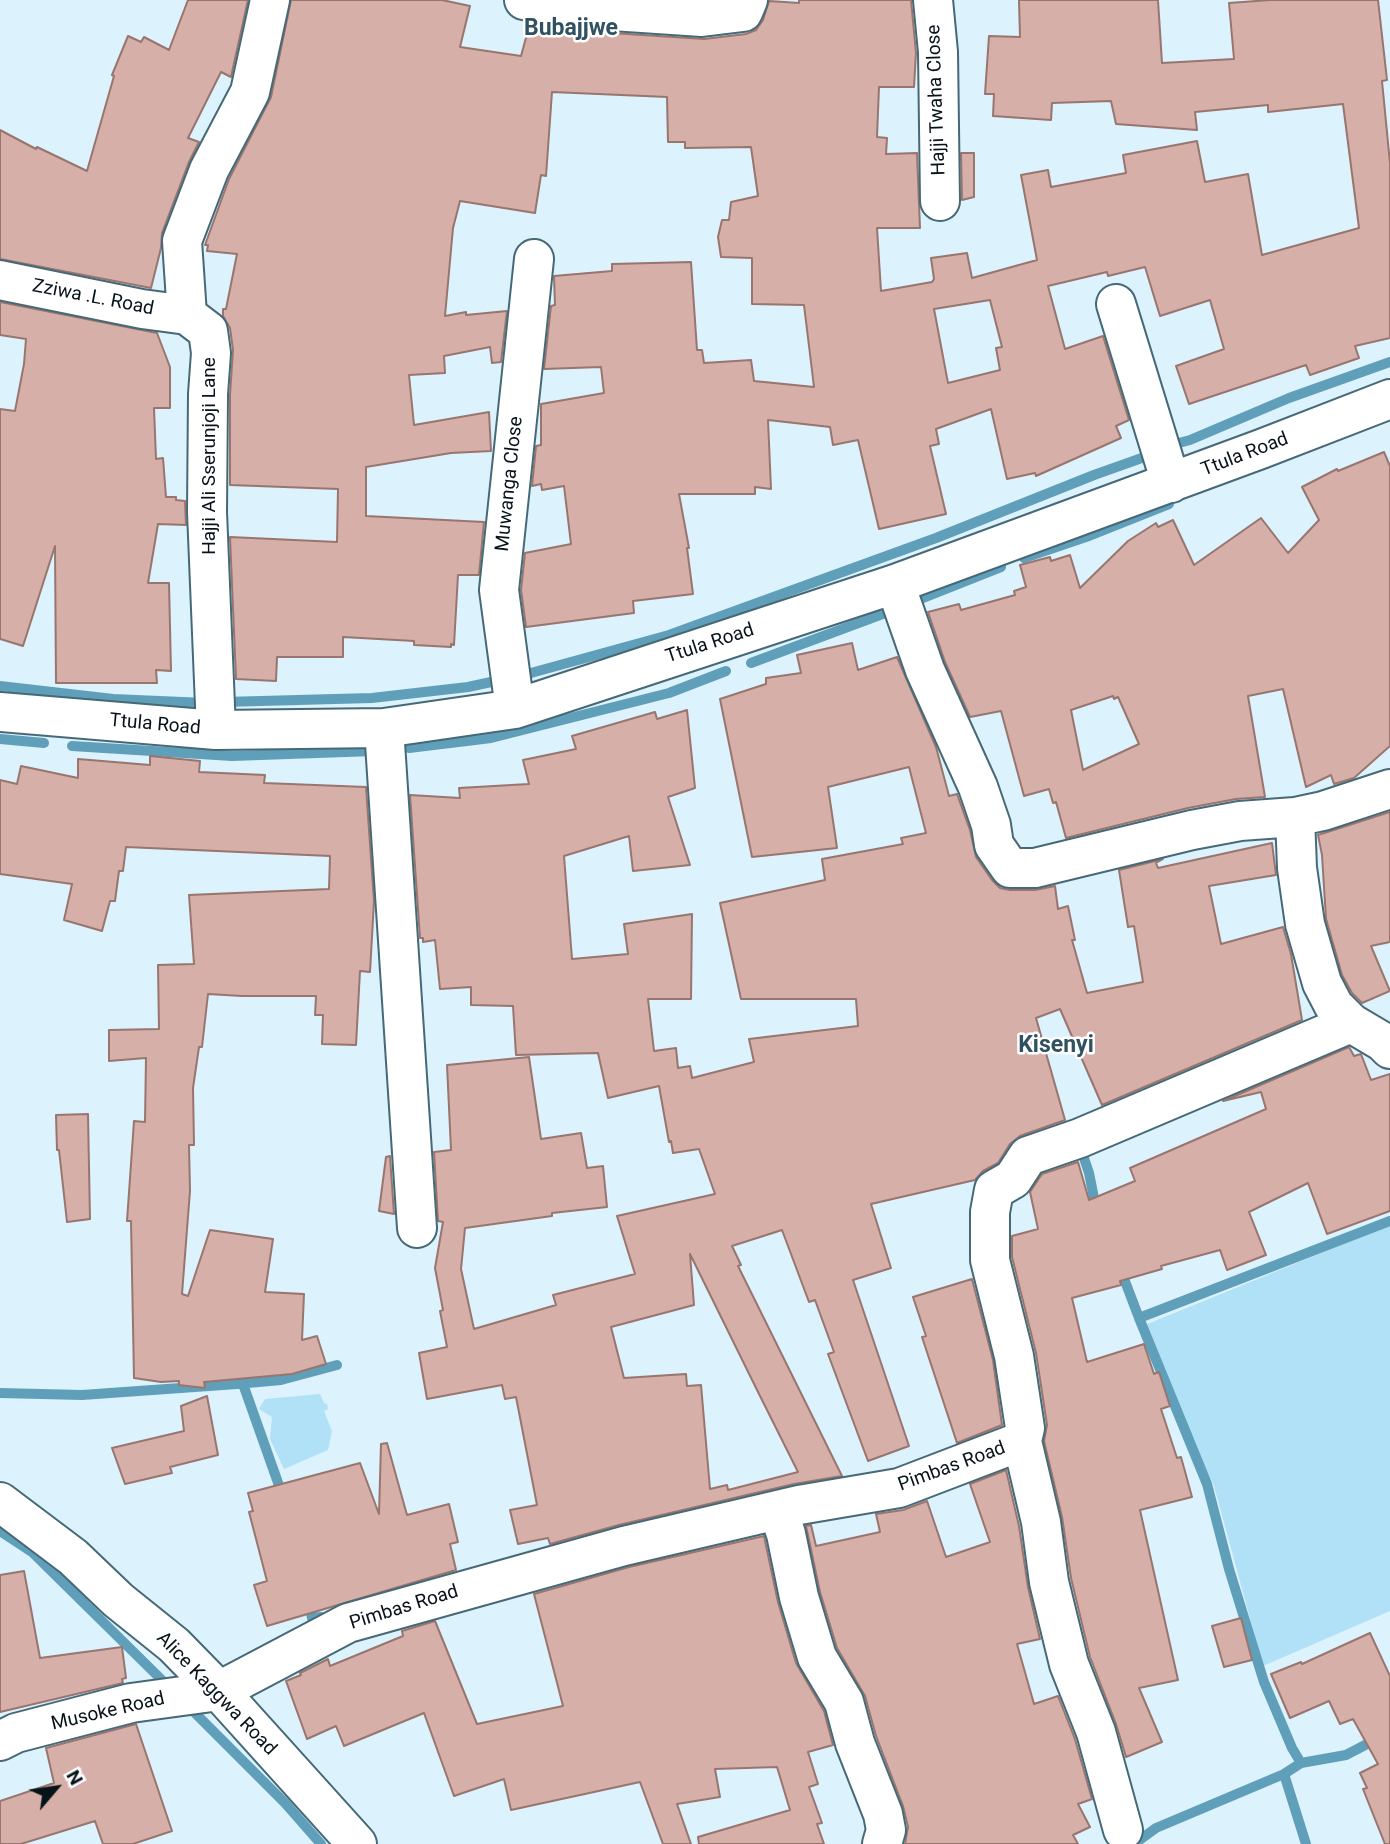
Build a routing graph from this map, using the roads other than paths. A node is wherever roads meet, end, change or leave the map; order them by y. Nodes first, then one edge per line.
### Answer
1 (270, 0) edge
2 (524, 0) edge
3 (748, 0) edge
4 (933, 0) edge
5 (940, 201) dead end
6 (534, 259) dead end
7 (0, 280) edge
8 (1116, 304) dead end
9 (187, 315) junction
10 (1390, 399) edge
11 (1171, 482) junction
12 (895, 584) junction
13 (515, 709) junction
14 (0, 712) edge
15 (384, 728) junction
16 (215, 730) junction
17 (1390, 789) edge
18 (1295, 817) junction
19 (1351, 1023) junction
20 (1390, 1049) edge
21 (417, 1228) dead end
22 (1022, 1441) junction
23 (0, 1502) edge
24 (778, 1510) junction
25 (219, 1691) junction
26 (0, 1741) edge
27 (1123, 1830) dead end
28 (357, 1844) edge
29 (882, 1844) edge

1 - 9 street
2 - 3 street
4 - 5 street, Hajji Twaha Close
6 - 13 street, Muwanga Close
7 - 9 street, Zziwa .L. Road
8 - 11 street
9 - 16 street, Hajji Ali Sserunjoji Lane
10 - 11 street, Ttula Road
11 - 12 street, Ttula Road
12 - 13 street, Ttula Road
12 - 18 street
13 - 15 street, Ttula Road
14 - 16 street, Ttula Road
15 - 16 street, Ttula Road
15 - 21 street
17 - 18 street
18 - 19 street
19 - 20 street
19 - 22 street, Pimbas Road
22 - 24 street, Pimbas Road
22 - 27 street
23 - 25 street, Alice Kaggwa Road
24 - 25 street, Pimbas Road
24 - 29 street
25 - 26 street, Musoke Road
25 - 28 street, Alice Kaggwa Road

